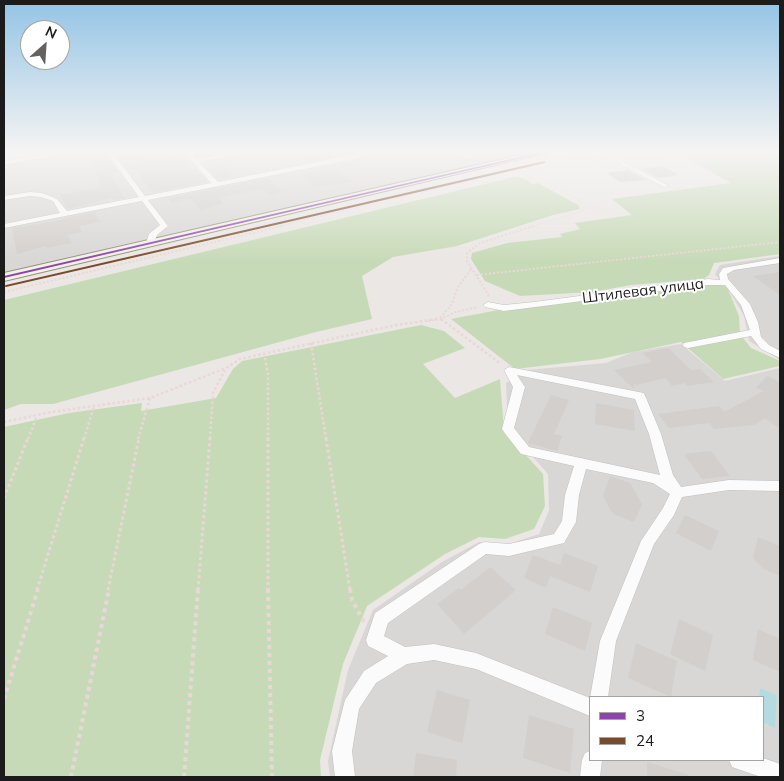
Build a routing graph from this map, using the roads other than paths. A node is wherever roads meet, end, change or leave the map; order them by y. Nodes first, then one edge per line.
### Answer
1 (138, 189) edge
2 (188, 189) edge
3 (389, 189) edge
4 (4, 198) edge
5 (145, 198) junction
6 (65, 214) junction
7 (4, 226) edge
8 (150, 243) junction
9 (780, 261) edge
10 (4, 277) edge
11 (728, 284) junction
12 (488, 305) road end
13 (754, 332) junction
14 (688, 345) dead end
15 (780, 355) edge
16 (581, 463) junction
17 (780, 486) edge
18 (677, 493) junction
19 (404, 656) junction
20 (599, 696) edge
21 (589, 707) edge
22 (592, 761) edge
23 (742, 761) edge
24 (780, 774) edge
25 (345, 777) edge
26 (590, 777) edge

1 - 5 street
2 - 5 street
3 - 8 main road
4 - 6 street
5 - 6 street
5 - 8 street
6 - 7 street
8 - 10 main road
9 - 11 street, Штилевая улица
11 - 12 street, Штилевая улица
11 - 13 street
13 - 14 street
13 - 15 street
16 - 18 street
16 - 18 street
16 - 19 street
17 - 18 street
18 - 20 street
19 - 21 street
19 - 25 street
22 - 26 street
23 - 24 street

